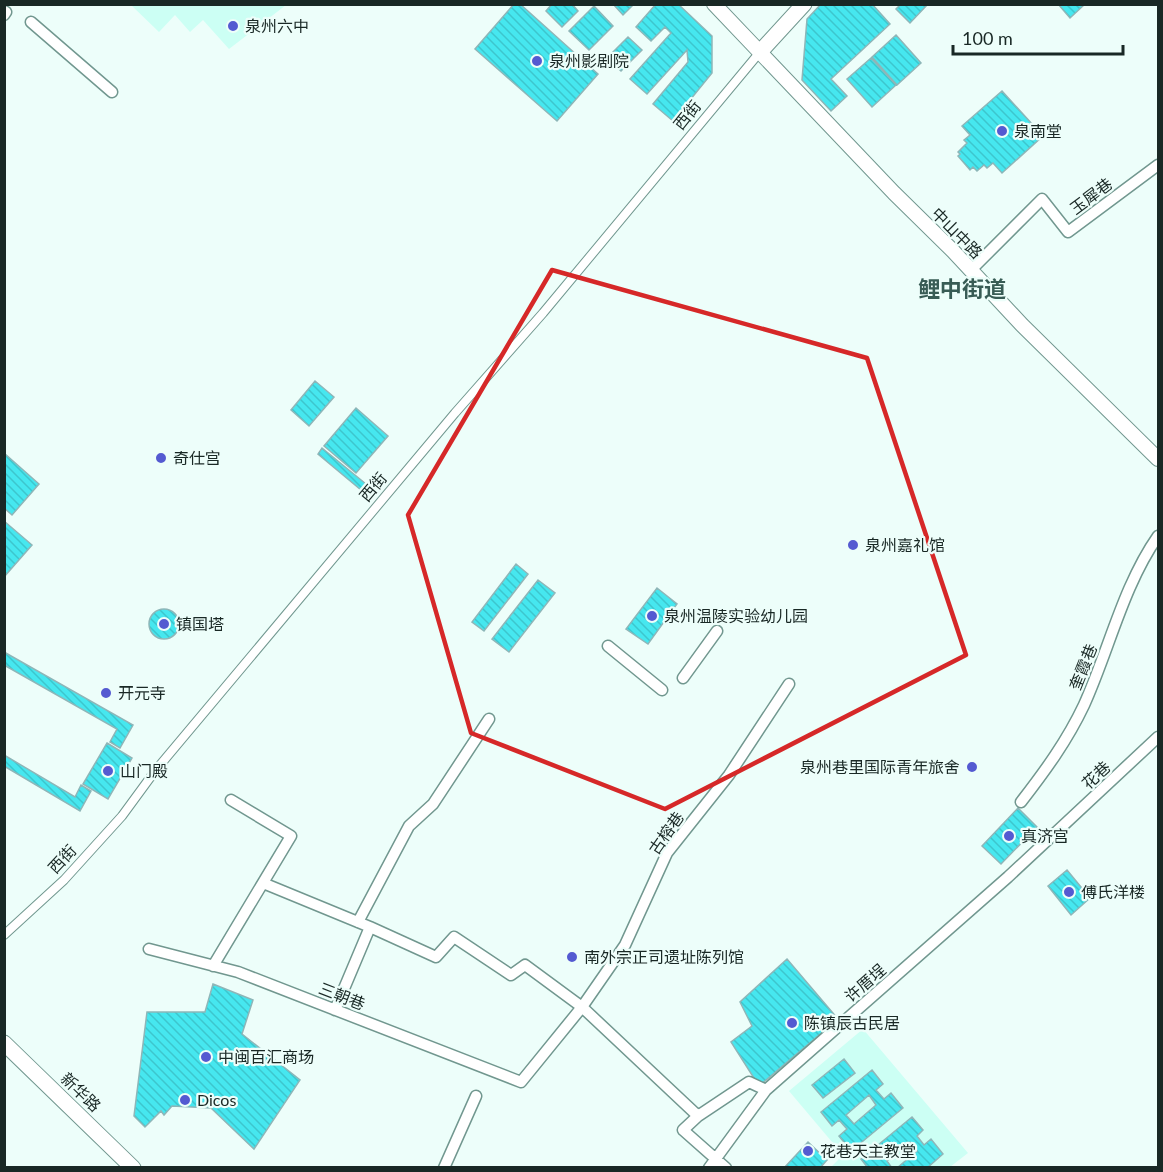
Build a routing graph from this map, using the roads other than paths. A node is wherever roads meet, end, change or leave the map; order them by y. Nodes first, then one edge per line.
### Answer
1 (714, 4) edge
2 (804, 4) edge
3 (31, 22) dead end
4 (760, 52) junction
5 (111, 92) dead end
6 (1158, 165) edge
7 (971, 270) junction
8 (1158, 459) edge
9 (1158, 536) edge
10 (717, 631) dead end
11 (608, 646) dead end
12 (683, 678) dead end
13 (789, 684) dead end
14 (662, 690) dead end
15 (489, 719) dead end
16 (1158, 737) edge
17 (231, 800) dead end
18 (1021, 802) dead end
19 (1054, 835) joint
20 (263, 883) junction
21 (358, 922) junction
22 (370, 927) junction
23 (4, 935) edge
24 (149, 949) dead end
25 (213, 966) junction
26 (582, 1007) junction
27 (335, 1010) junction
28 (4, 1043) edge
29 (521, 1082) joint
30 (766, 1090) junction
31 (476, 1096) dead end
32 (698, 1116) junction
33 (117, 1161) edge
34 (713, 1163) edge
35 (133, 1167) edge
36 (444, 1167) edge
37 (726, 1167) edge

1 - 4 street, 中山中路
2 - 4 main road
3 - 5 street
4 - 7 street, 中山中路
4 - 23 street, 西街
6 - 7 street, 玉犀巷
7 - 8 street, 中山中路
9 - 18 street, 奎霞巷
10 - 12 street
11 - 14 street
13 - 26 street, 古榕巷
15 - 21 street
16 - 19 street, 花巷
17 - 20 street
19 - 30 street, 许厝埕
20 - 21 street
20 - 25 street
21 - 22 street
22 - 26 street
22 - 27 street
24 - 25 street, 三朝巷
25 - 27 street, 三朝巷
26 - 29 street, 古榕巷
26 - 32 street
27 - 29 street, 三朝巷
28 - 33 main road, 新华路
30 - 32 street
30 - 34 street, 许厝埕
31 - 36 street
32 - 34 street
33 - 35 main road, 新华路
34 - 37 street

